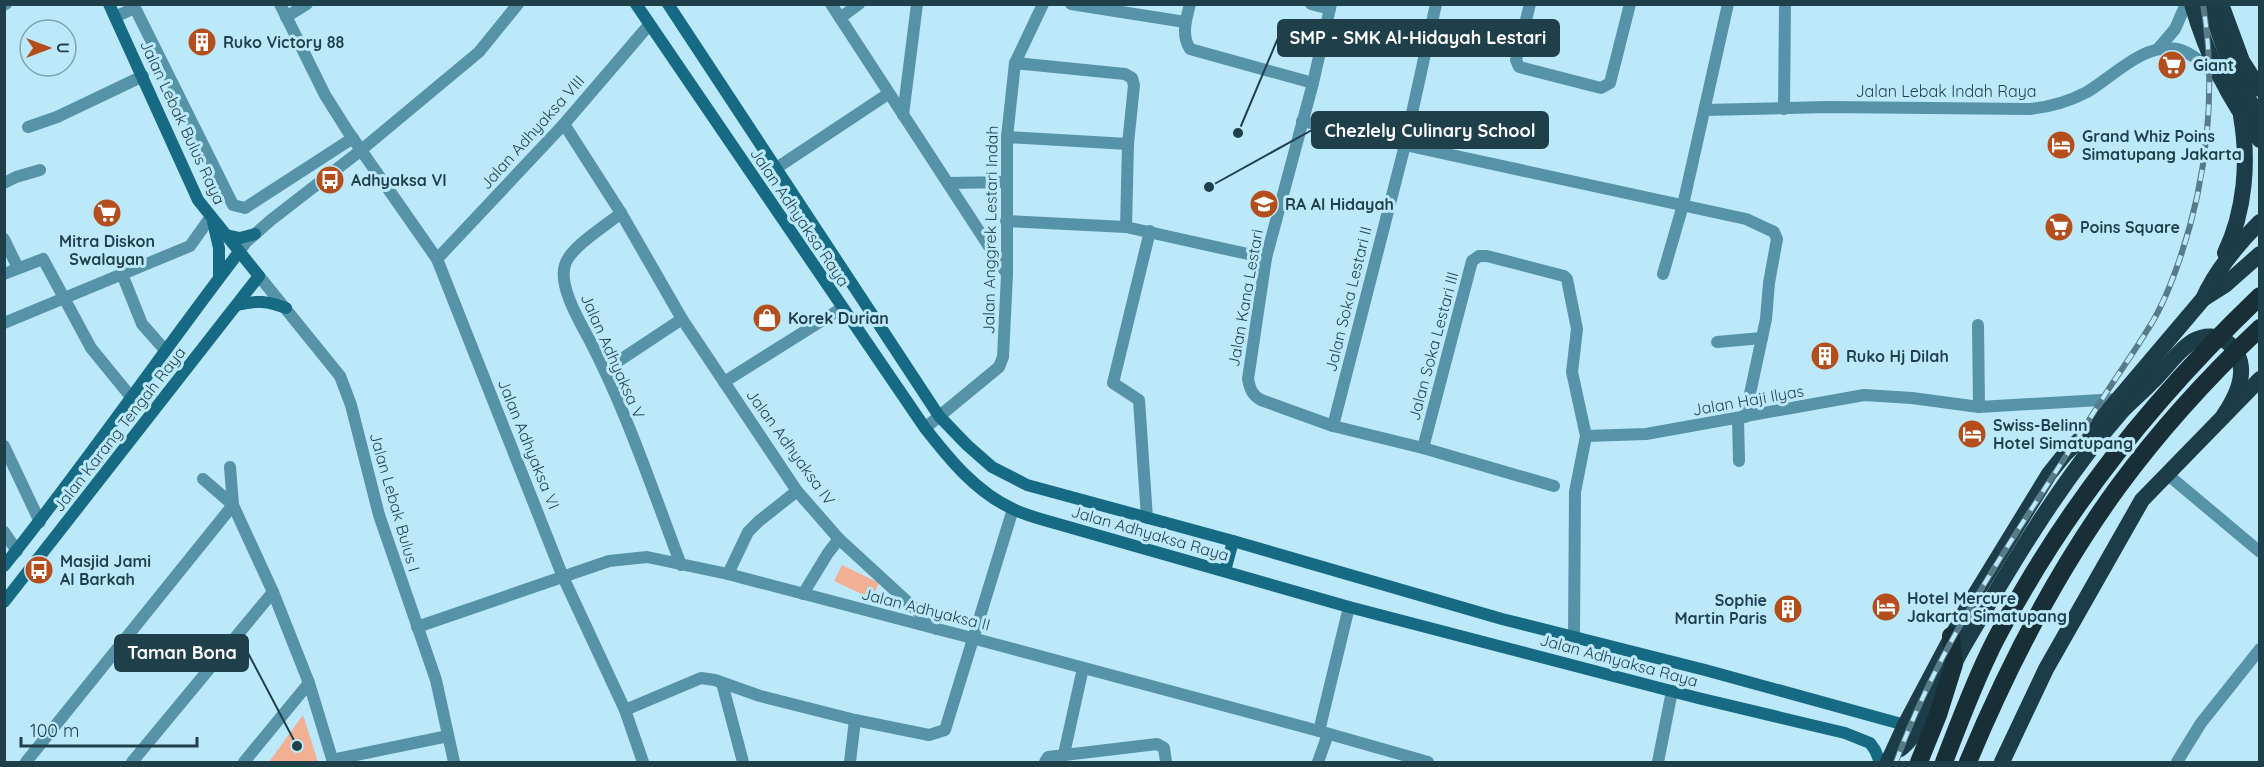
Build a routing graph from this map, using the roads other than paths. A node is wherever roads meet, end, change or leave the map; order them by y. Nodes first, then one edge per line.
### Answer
1 (109, 4) edge
2 (279, 4) edge
3 (307, 4) edge
4 (518, 4) edge
5 (636, 4) edge
6 (668, 4) edge
7 (831, 4) edge
8 (859, 4) edge
9 (916, 4) edge
10 (1043, 4) edge
11 (1071, 4) edge
12 (1190, 4) edge
13 (1311, 4) edge
14 (1436, 4) edge
15 (1530, 4) edge
16 (1630, 4) edge
17 (1728, 4) edge
18 (1785, 4) edge
19 (2186, 4) edge
20 (2192, 4) edge
21 (2210, 4) edge
22 (2221, 4) edge
23 (1331, 7) edge
24 (1118, 8) edge
25 (115, 17) junction
26 (286, 17) junction
27 (840, 18) junction
28 (1185, 22) junction
29 (649, 25) junction
30 (2158, 49) junction
31 (1014, 63) junction
32 (143, 76) junction
33 (1313, 83) junction
34 (2225, 86) junction
35 (2259, 90) edge
36 (888, 94) junction
37 (1784, 109) junction
38 (1705, 110) junction
39 (903, 115) junction
40 (2241, 116) junction
41 (2259, 118) edge
42 (1302, 121) junction
43 (564, 124) junction
44 (28, 127) dead end
45 (1007, 137) junction
46 (353, 138) junction
47 (2259, 140) edge
48 (1128, 144) junction
49 (1405, 145) junction
50 (360, 152) junction
51 (775, 169) junction
52 (40, 170) dead end
53 (1006, 182) junction
54 (4, 183) edge
55 (948, 183) junction
56 (1683, 205) junction
57 (621, 213) junction
58 (211, 219) junction
59 (1006, 221) junction
60 (2259, 222) edge
61 (1126, 227) junction
62 (1150, 231) junction
63 (255, 234) junction
64 (226, 235) junction
65 (4, 239) edge
66 (239, 252) junction
67 (2259, 254) edge
68 (1266, 258) junction
69 (437, 259) junction
70 (18, 268) junction
71 (4, 274) edge
72 (122, 274) junction
73 (1007, 274) junction
74 (1663, 274) dead end
75 (259, 276) junction
76 (219, 278) junction
77 (2212, 279) junction
78 (2259, 296) edge
79 (63, 299) junction
80 (2203, 299) junction
81 (237, 305) junction
82 (286, 308) junction
83 (842, 308) junction
84 (2191, 313) junction
85 (682, 319) junction
86 (4, 323) edge
87 (1978, 325) dead end
88 (2259, 328) edge
89 (1762, 338) junction
90 (1717, 342) dead end
91 (2186, 347) junction
92 (165, 350) junction
93 (604, 370) junction
94 (2259, 380) edge
95 (724, 382) junction
96 (131, 397) junction
97 (2120, 404) junction
98 (1979, 407) junction
99 (2224, 415) junction
100 (939, 416) junction
101 (1742, 418) junction
102 (1333, 426) junction
103 (925, 428) junction
104 (1586, 436) junction
105 (4, 446) edge
106 (1423, 448) junction
107 (1739, 461) dead end
108 (2167, 474) junction
109 (203, 480) dead end
110 (1554, 486) dead end
111 (216, 490) junction
112 (797, 490) junction
113 (233, 505) junction
114 (1013, 509) junction
115 (1147, 518) junction
116 (40, 522) junction
117 (4, 532) edge
118 (839, 539) junction
119 (1233, 541) junction
120 (17, 551) junction
121 (2259, 552) edge
122 (681, 565) junction
123 (4, 566) edge
124 (1224, 571) junction
125 (728, 574) junction
126 (563, 577) junction
127 (273, 592) junction
128 (803, 594) junction
129 (4, 602) edge
130 (1348, 606) junction
131 (417, 627) junction
132 (938, 629) junction
133 (1951, 636) junction
134 (1574, 637) junction
135 (972, 638) junction
136 (2259, 649) edge
137 (1954, 664) junction
138 (1083, 668) junction
139 (309, 683) junction
140 (722, 683) junction
141 (1672, 691) junction
142 (625, 710) junction
143 (855, 720) junction
144 (1905, 725) junction
145 (1324, 732) junction
146 (448, 736) junction
147 (1064, 754) junction
148 (1887, 760) edge
149 (333, 761) edge
150 (26, 762) edge
151 (132, 762) edge
152 (244, 762) edge
153 (454, 762) edge
154 (643, 762) edge
155 (743, 762) edge
156 (850, 762) edge
157 (1045, 762) edge
158 (1166, 762) edge
159 (1318, 762) edge
160 (1428, 762) edge
161 (1658, 762) edge
162 (1919, 762) edge
163 (1944, 762) edge
164 (1968, 762) edge
165 (2001, 762) edge
166 (2177, 762) edge

1 - 25 main road, Jalan Lebak Bulus Raya
2 - 26 street, Jalan Adhyaksa VI
3 - 26 street
4 - 50 street
5 - 29 main road, Jalan Adhyaksa Raya
6 - 51 main road, Jalan Adhyaksa Raya
7 - 27 street
8 - 27 street
9 - 39 street
10 - 31 street, Jalan Anggrek Lestari Indah
11 - 24 street
12 - 28 street
13 - 23 street
14 - 49 street, Jalan Soka Lestari II
15 - 16 street
17 - 38 street
18 - 37 street
19 - 30 street, Jalan Lebak Indah Raya
20 - 34 highway
21 - 41 highway
22 - 35 highway
23 - 33 street, Jalan Kana Lestari
24 - 28 street
25 - 32 main road, Jalan Lebak Bulus Raya
25 - 46 street
26 - 46 street, Jalan Adhyaksa VI
27 - 36 street
28 - 33 street
29 - 43 street, Jalan Adhyaksa VIII
29 - 83 main road, Jalan Adhyaksa Raya
30 - 34 street
30 - 37 street, Jalan Lebak Indah Raya
31 - 45 street, Jalan Anggrek Lestari Indah
31 - 48 street
32 - 44 street
32 - 58 main road, Jalan Lebak Bulus Raya
33 - 42 street, Jalan Kana Lestari
34 - 40 highway
36 - 39 street
36 - 51 street
37 - 38 street, Jalan Lebak Indah Raya
38 - 56 street
39 - 55 street
40 - 47 highway
40 - 77 highway
42 - 49 street
42 - 68 street, Jalan Kana Lestari
43 - 57 street, Jalan Adhyaksa IV
43 - 69 street, Jalan Adhyaksa VIII
45 - 48 street
45 - 53 street, Jalan Anggrek Lestari Indah
46 - 50 street, Jalan Adhyaksa VI
48 - 61 street
49 - 56 street
49 - 102 street, Jalan Soka Lestari II
50 - 63 street
50 - 69 street, Jalan Adhyaksa VI
51 - 100 main road, Jalan Adhyaksa Raya
52 - 54 street
53 - 55 street
53 - 59 street, Jalan Anggrek Lestari Indah
55 - 73 street
56 - 74 street
56 - 89 street
57 - 85 street, Jalan Adhyaksa IV
57 - 93 street, Jalan Adhyaksa V
58 - 64 main road, Jalan Lebak Bulus Raya
58 - 72 street
58 - 76 main road
59 - 61 street
59 - 73 street, Jalan Anggrek Lestari Indah
60 - 77 highway
61 - 62 street
62 - 68 street
62 - 115 street
63 - 64 main road
63 - 66 street
64 - 66 main road, Jalan Lebak Bulus Raya
65 - 70 street
66 - 75 main road, Jalan Lebak Bulus Raya
66 - 76 main road, Jalan Karang Tengah Raya
67 - 80 highway
68 - 102 street, Jalan Kana Lestari
69 - 126 street, Jalan Adhyaksa VI
70 - 71 street
70 - 79 street
72 - 79 street
72 - 92 street
73 - 100 street, Jalan Anggrek Lestari Indah
75 - 81 main road, Jalan Karang Tengah Raya
75 - 82 street, Jalan Lebak Bulus I
76 - 92 main road, Jalan Karang Tengah Raya
77 - 80 highway
78 - 163 highway
79 - 86 street
79 - 96 street
80 - 84 highway
81 - 82 main road
81 - 129 main road, Jalan Karang Tengah Raya
82 - 131 street, Jalan Lebak Bulus I
83 - 95 street, Jalan Adhyaksa IV
83 - 103 main road, Jalan Adhyaksa Raya
84 - 91 highway
84 - 97 highway
85 - 93 street
85 - 95 street, Jalan Adhyaksa IV
87 - 98 street
88 - 164 highway
89 - 90 street
89 - 101 street
91 - 97 highway
91 - 99 highway
92 - 96 main road, Jalan Karang Tengah Raya
93 - 122 street, Jalan Adhyaksa V
94 - 99 highway
95 - 112 street, Jalan Adhyaksa IV
96 - 116 main road, Jalan Karang Tengah Raya
97 - 98 street, Jalan Haji Ilyas
97 - 133 highway
97 - 137 highway
98 - 101 street, Jalan Haji Ilyas
99 - 108 highway
100 - 103 street, Jalan Anggrek Lestari Indah
100 - 115 main road, Jalan Adhyaksa Raya
101 - 104 street, Jalan Haji Ilyas
101 - 107 street
102 - 106 street
103 - 114 main road, Jalan Adhyaksa Raya
104 - 106 street, Jalan Soka Lestari III
104 - 134 street
105 - 116 street
106 - 110 street
108 - 121 street
108 - 165 highway
109 - 111 street
111 - 113 street
111 - 113 street
112 - 118 street, Jalan Adhyaksa IV
112 - 125 street
113 - 127 street
113 - 150 street
114 - 124 main road, Jalan Adhyaksa Raya
114 - 135 street
115 - 119 main road, Jalan Adhyaksa Raya
116 - 120 main road, Jalan Karang Tengah Raya
117 - 120 street
118 - 128 street
118 - 132 street, Jalan Adhyaksa IV
119 - 124 main road
119 - 134 main road, Jalan Adhyaksa Raya
120 - 123 main road, Jalan Karang Tengah Raya
122 - 125 street, Jalan Adhyaksa II
122 - 126 street, Jalan Adhyaksa II
124 - 130 main road, Jalan Adhyaksa Raya
125 - 128 street, Jalan Adhyaksa II
126 - 131 street, Jalan Adhyaksa II
126 - 142 street, Jalan Adhyaksa VI
127 - 139 street
127 - 151 street
128 - 132 street, Jalan Adhyaksa II
130 - 141 main road, Jalan Adhyaksa Raya
130 - 145 street
131 - 146 street, Jalan Lebak Bulus I
132 - 135 street, Jalan Adhyaksa II
133 - 137 highway
133 - 144 highway
134 - 144 main road, Jalan Adhyaksa Raya
135 - 138 street, Jalan Adhyaksa II
135 - 143 street
136 - 166 street
137 - 148 highway
137 - 162 highway
138 - 145 street, Jalan Adhyaksa II
138 - 147 street
139 - 149 street
139 - 152 street
140 - 142 street
140 - 143 street
140 - 155 street
141 - 148 main road, Jalan Adhyaksa Raya
141 - 161 street
142 - 154 street, Jalan Adhyaksa VI
143 - 156 street
144 - 148 highway
145 - 159 street
145 - 160 street, Jalan Adhyaksa II
146 - 149 street
146 - 153 street, Jalan Lebak Bulus I
147 - 157 street
147 - 158 street

